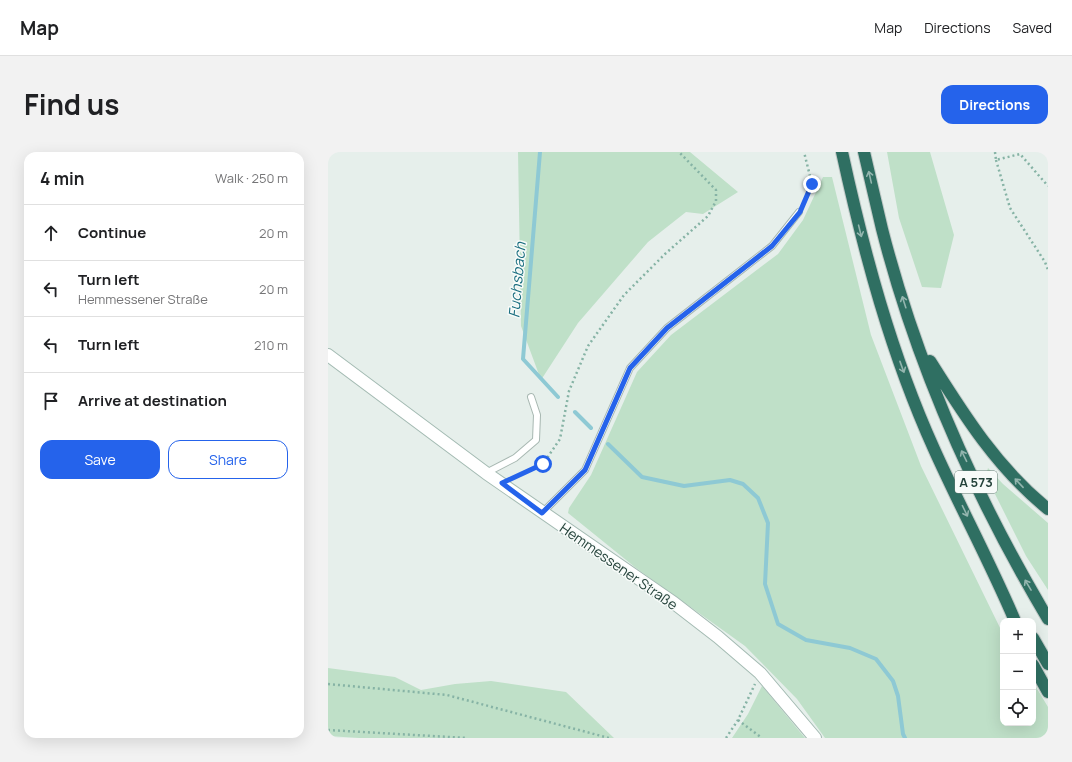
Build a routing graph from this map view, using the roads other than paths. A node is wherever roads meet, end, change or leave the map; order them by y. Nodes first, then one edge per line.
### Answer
1 (842, 152) edge
2 (864, 152) edge
3 (800, 212) road end
4 (916, 339) junction
5 (328, 355) edge
6 (531, 397) dead end
7 (486, 473) junction
8 (1048, 509) edge
9 (542, 513) junction
10 (996, 575) junction
11 (1014, 618) edge
12 (1021, 618) edge
13 (1048, 619) edge
14 (1036, 643) edge
15 (1048, 664) edge
16 (1036, 670) edge
17 (1048, 692) edge
18 (814, 738) edge

1 -> 10 highway, A 573
4 -> 2 highway, A 573
3 - 9 lane
8 -> 4 highway
13 -> 4 highway, A 573
5 - 7 main road, Hemmessener Straße
6 - 7 lane
7 - 9 main road, Hemmessener Straße
9 - 18 main road, Hemmessener Straße
10 - 11 highway, A 573
10 - 12 highway, A 573
14 - 15 highway
16 - 17 highway

